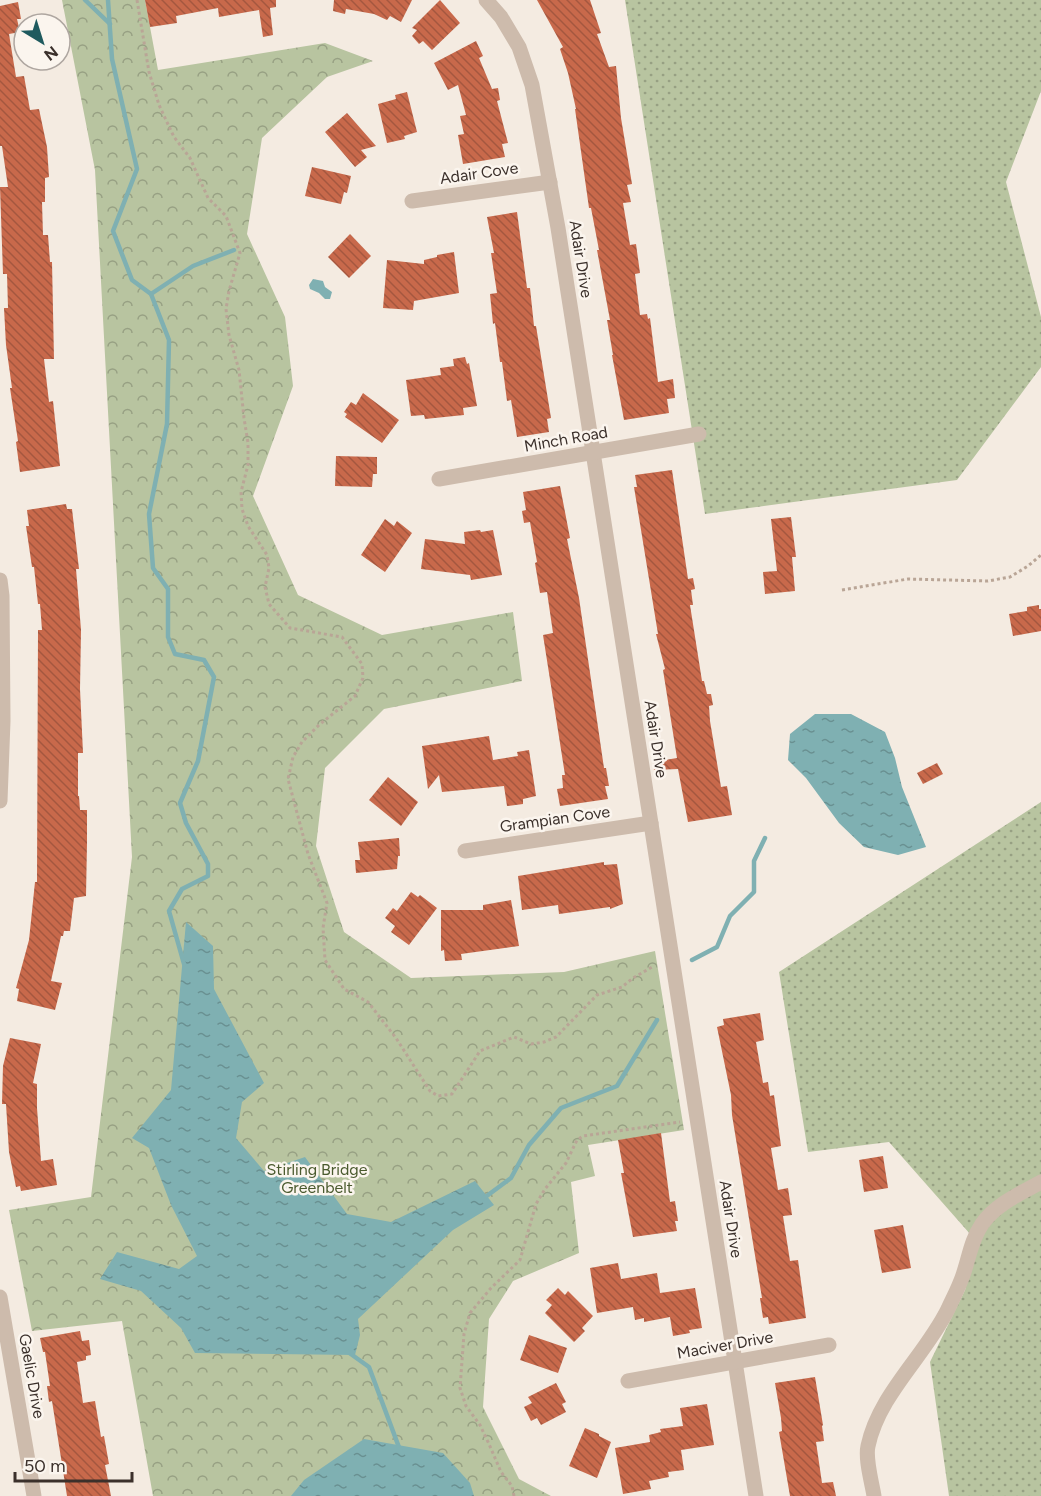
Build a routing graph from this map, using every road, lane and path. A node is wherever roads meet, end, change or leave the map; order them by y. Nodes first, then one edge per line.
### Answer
1 (137, 0) edge
2 (486, 0) edge
3 (550, 182) junction
4 (412, 201) dead end
5 (699, 434) dead end
6 (594, 453) junction
7 (439, 479) dead end
8 (1041, 555) edge
9 (842, 590) dead end
10 (1, 591) edge
11 (0, 801) edge
12 (651, 823) junction
13 (465, 850) dead end
14 (654, 966) dead end
15 (680, 1122) dead end
16 (1041, 1182) edge
17 (0, 1297) edge
18 (828, 1345) dead end
19 (735, 1361) junction
20 (628, 1381) dead end
21 (34, 1496) edge
22 (514, 1496) edge
23 (756, 1496) edge
24 (874, 1496) edge

1 - 14 path
2 - 3 street, Adair Drive
3 - 4 street, Adair Cove
3 - 6 street, Adair Drive
5 - 6 street, Minch Road
6 - 7 street, Minch Road
6 - 12 street, Adair Drive
8 - 9 path
10 - 11 street
12 - 13 street, Grampian Cove
12 - 19 street, Adair Drive
15 - 22 path
16 - 24 street
17 - 21 street, Gaelic Drive
18 - 19 street, Maciver Drive
19 - 20 street, Maciver Drive
19 - 23 street, Adair Drive

